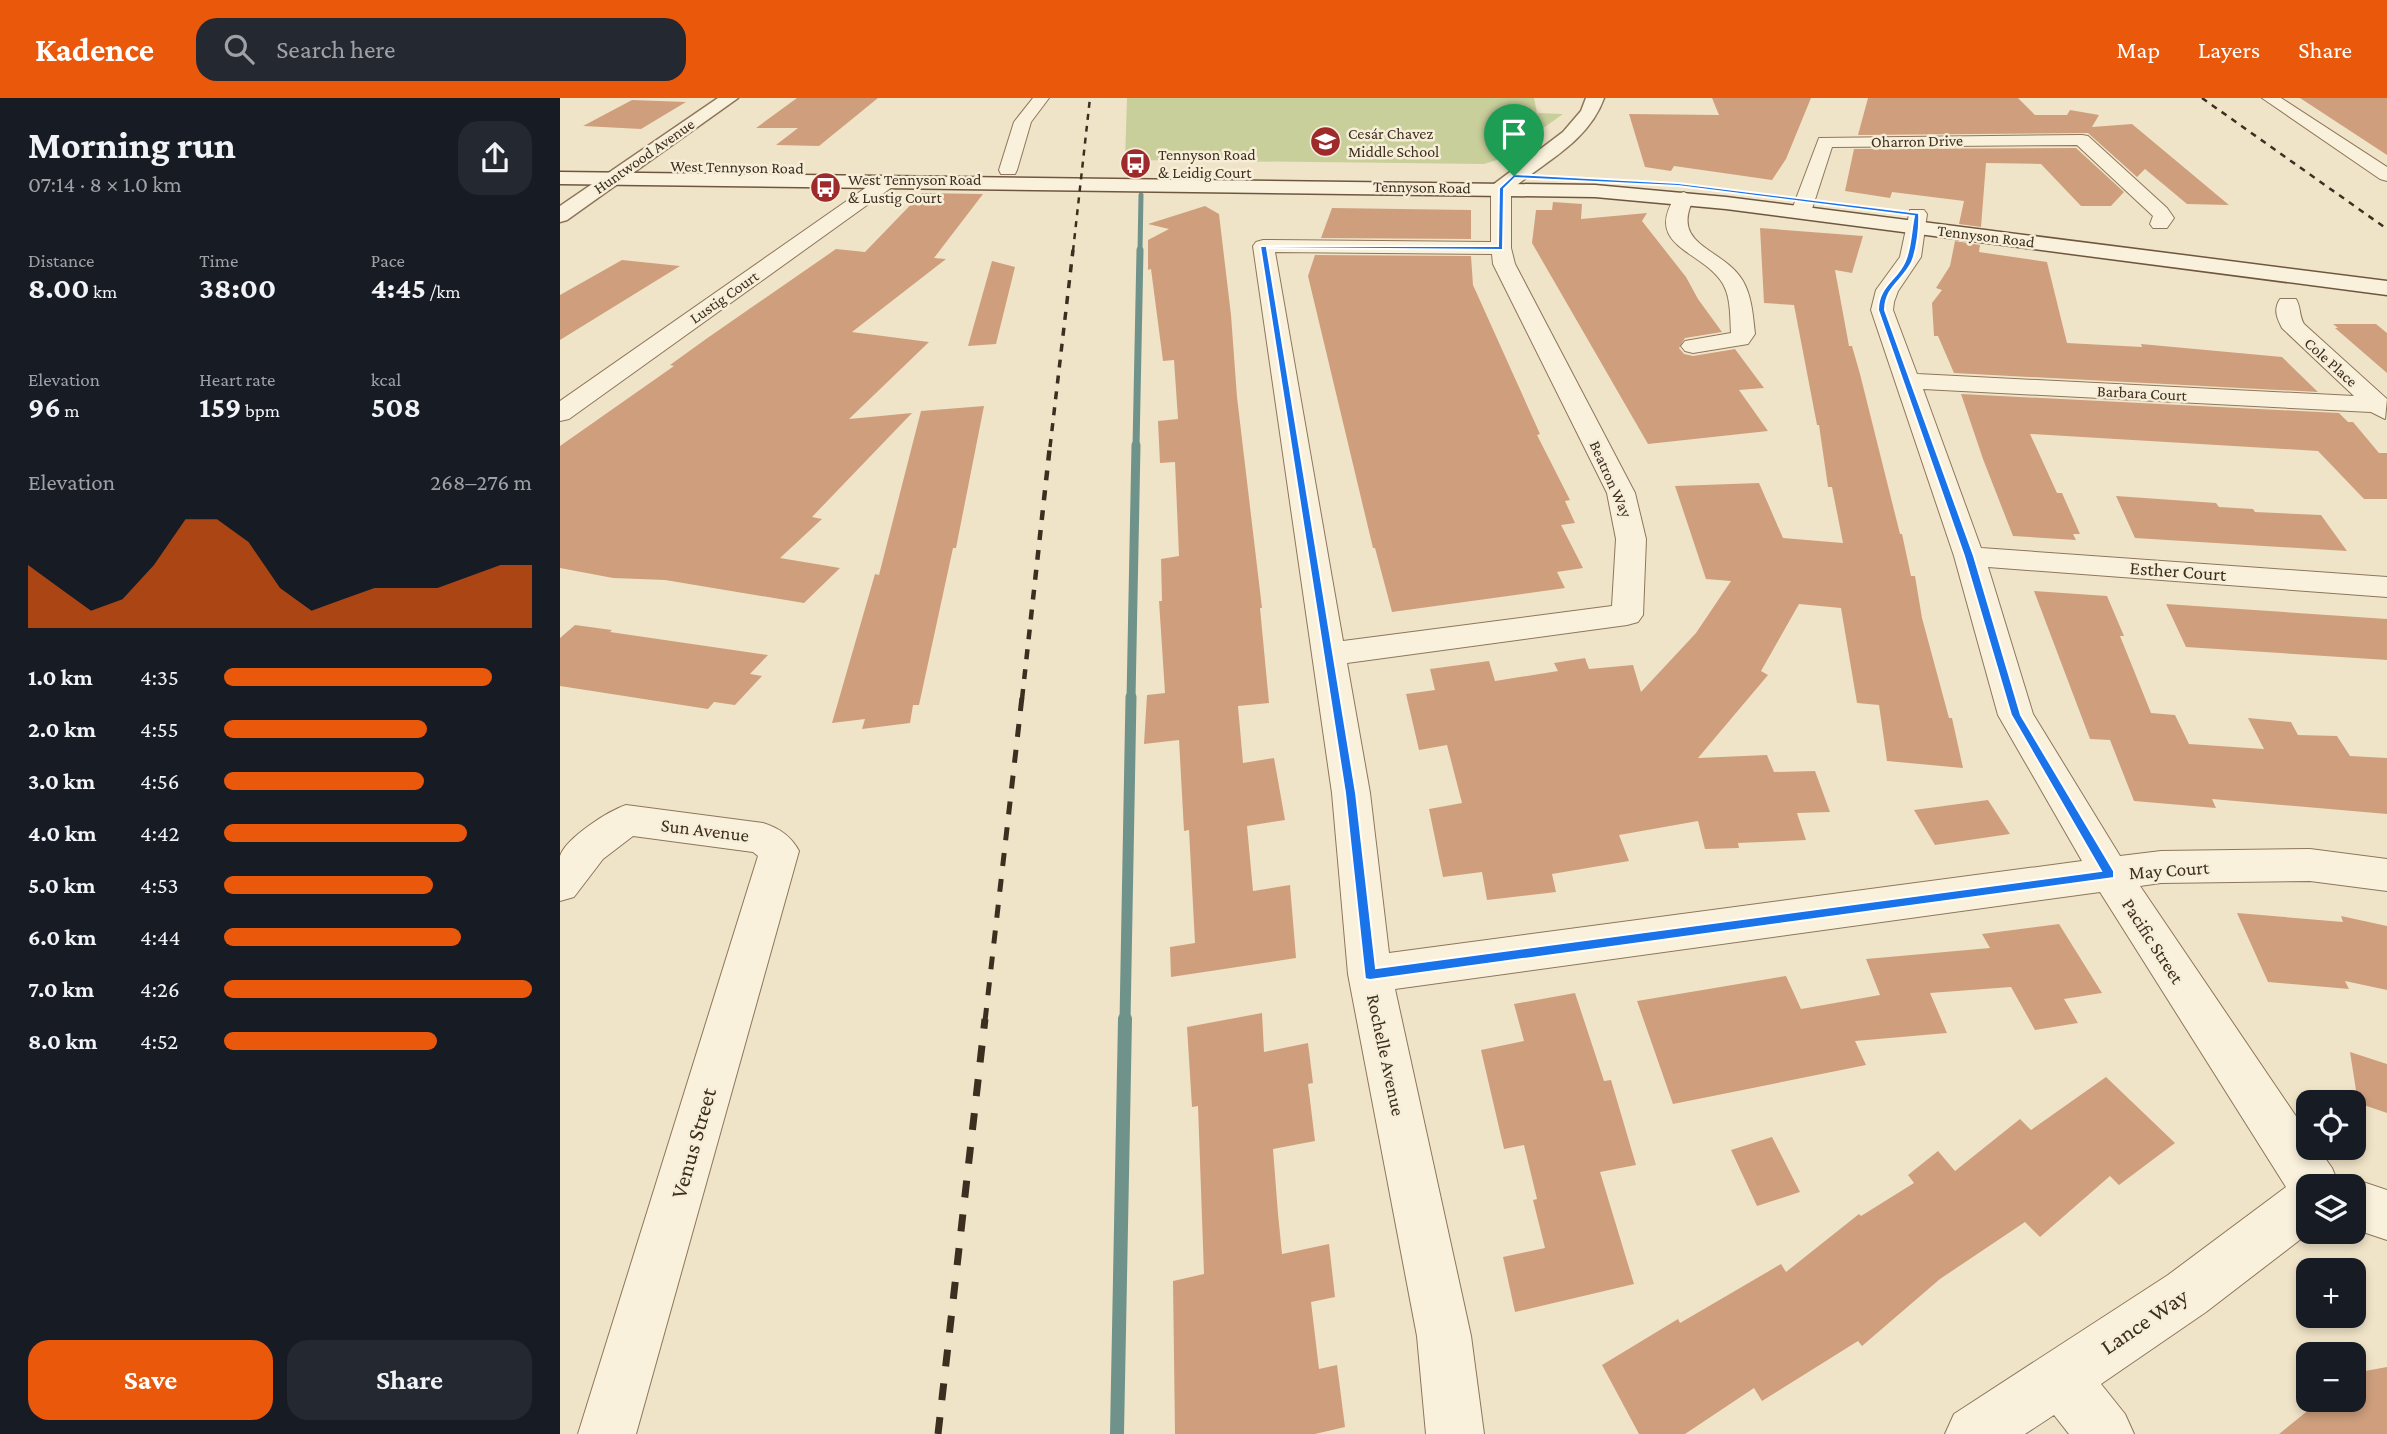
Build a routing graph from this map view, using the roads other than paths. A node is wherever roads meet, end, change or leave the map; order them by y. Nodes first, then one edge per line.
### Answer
1 (729, 98) edge
2 (1041, 98) edge
3 (1595, 98) edge
4 (2270, 98) edge
5 (560, 165) edge
6 (629, 166) junction
7 (1008, 170) junction
8 (2387, 175) edge
9 (560, 177) edge
10 (1081, 177) junction
11 (611, 178) junction
12 (888, 181) junction
13 (1508, 182) junction
14 (1684, 198) junction
15 (1803, 206) junction
16 (560, 216) edge
17 (1916, 221) junction
18 (2161, 224) dead end
19 (1501, 248) junction
20 (2387, 274) edge
21 (2387, 288) edge
22 (2288, 304) dead end
23 (1693, 346) dead end
24 (1905, 381) junction
25 (2383, 409) edge
26 (560, 413) edge
27 (1969, 556) junction
28 (2387, 587) edge
29 (1328, 654) junction
30 (779, 851) joint
31 (2110, 874) junction
32 (2387, 875) edge
33 (560, 885) edge
34 (1370, 974) junction
35 (2306, 1174) edge
36 (2366, 1209) edge
37 (2296, 1211) edge
38 (2387, 1215) edge
39 (2061, 1379) junction
40 (607, 1434) edge
41 (1455, 1434) edge
42 (1974, 1434) edge
43 (2105, 1434) edge

1 - 6 main road, Huntwood Avenue
2 - 7 street
3 - 13 main road
4 - 8 street
5 - 6 main road, West Tennyson Road
6 - 7 main road, West Tennyson Road
6 - 11 main road, Huntwood Avenue
7 - 10 main road, West Tennyson Road
9 - 11 main road, West Tennyson Road
10 - 12 main road, West Tennyson Road
10 - 13 main road, Tennyson Road
11 - 12 main road, West Tennyson Road
11 - 16 main road, Huntwood Avenue
12 - 26 street, Lustig Court
13 - 14 main road, Tennyson Road
13 - 15 main road, Tennyson Road
13 - 19 street, Beatron Way
14 - 15 main road, Tennyson Road
14 - 23 street
15 - 17 main road, Tennyson Road
15 - 18 street, Oharron Drive
17 - 20 main road, Tennyson Road
17 - 21 main road, Tennyson Road
17 - 24 street, Pacific Street
19 - 29 street, Rochelle Avenue
19 - 29 street, Beatron Way
22 - 25 street, Cole Place
24 - 25 street, Barbara Court
24 - 27 street, Pacific Street
27 - 28 street, Esther Court
27 - 31 street, Pacific Street
29 - 34 street, Rochelle Avenue
30 - 33 street, Sun Avenue
30 - 40 street, Venus Street
31 - 32 street, May Court
31 - 34 street, May Court
31 - 35 street, Pacific Street
34 - 41 street, Rochelle Avenue
36 - 38 street
37 - 39 street, Lance Way
39 - 42 street, Lance Way
39 - 43 street

